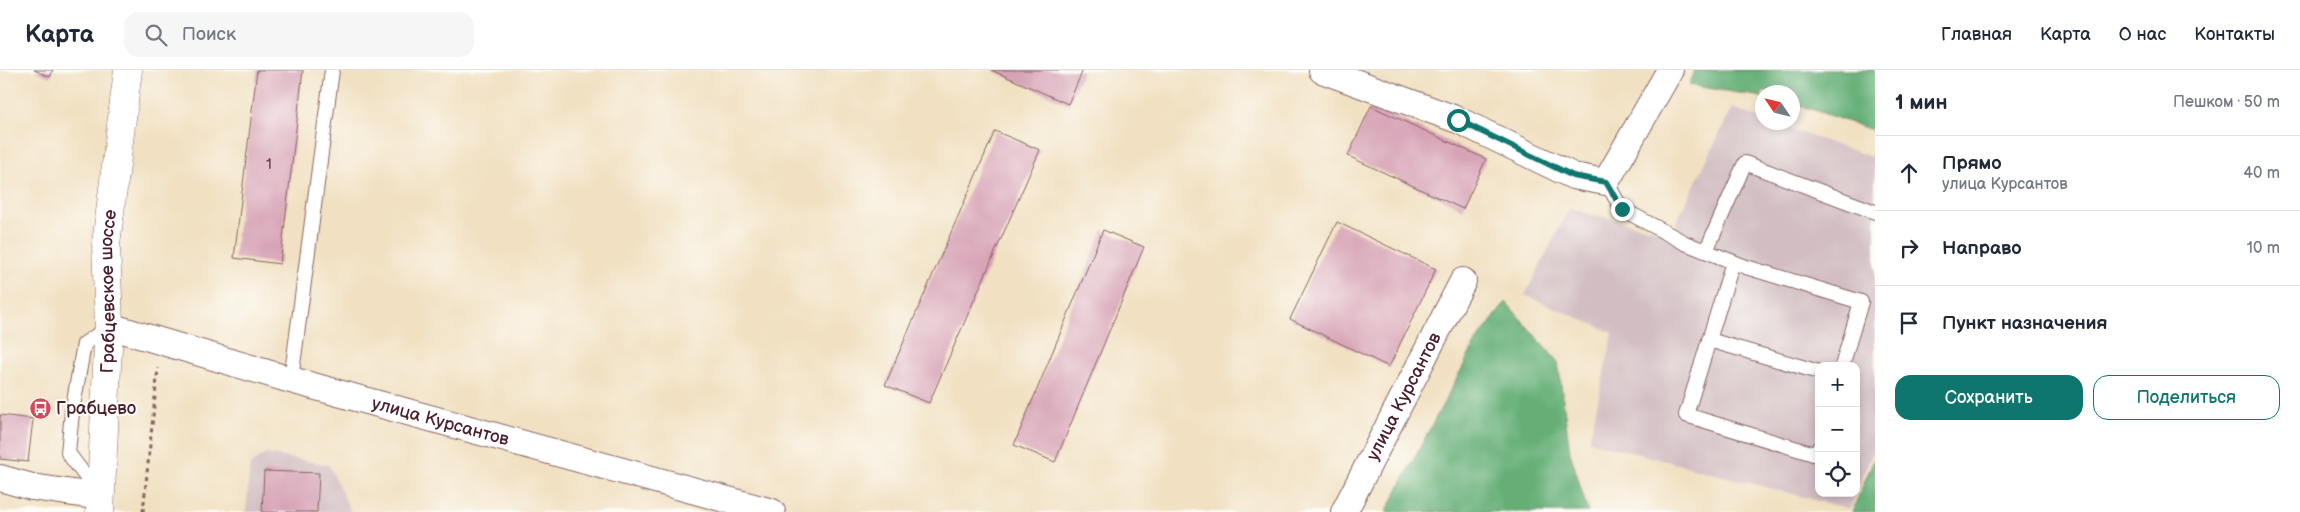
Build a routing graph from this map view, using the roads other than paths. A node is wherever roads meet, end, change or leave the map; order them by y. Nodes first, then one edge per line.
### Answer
1 (128, 70) edge
2 (332, 70) edge
3 (1322, 70) edge
4 (1670, 70) edge
5 (1606, 182) junction
6 (1875, 212) edge
7 (1706, 251) junction
8 (1733, 262) junction
9 (1463, 280) dead end
10 (109, 326) junction
11 (1709, 340) junction
12 (1843, 362) edge
13 (1815, 371) edge
14 (291, 380) junction
15 (1818, 452) edge
16 (0, 478) edge
17 (100, 505) edge
18 (772, 512) edge
19 (1344, 512) edge

1 - 10 street, Грабцевское шоссе
2 - 14 lane
3 - 5 street
4 - 5 street
5 - 7 lane
6 - 7 lane
7 - 8 lane
8 - 11 lane
8 - 12 lane
9 - 19 street, улица Курсантов
10 - 14 street, улица Курсантов
10 - 17 street, Грабцевское шоссе
11 - 13 lane
11 - 15 lane
14 - 18 street, улица Курсантов
16 - 17 street

